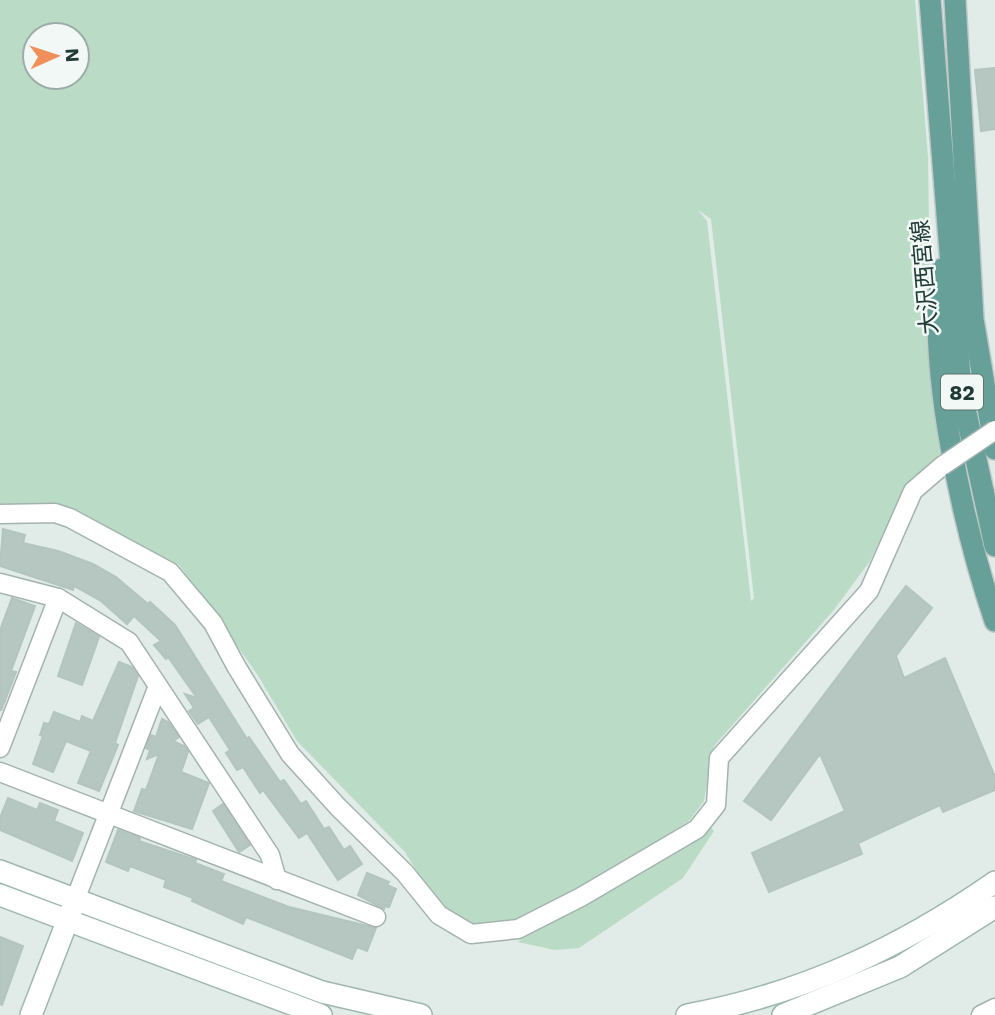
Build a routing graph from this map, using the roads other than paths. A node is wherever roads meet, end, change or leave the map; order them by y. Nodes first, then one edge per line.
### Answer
1 (955, 0) edge
2 (930, 1) edge
3 (957, 230) junction
4 (995, 387) edge
5 (995, 430) edge
6 (995, 449) edge
7 (0, 514) edge
8 (995, 546) edge
9 (0, 583) edge
10 (58, 598) junction
11 (995, 621) edge
12 (158, 686) junction
13 (0, 748) edge
14 (0, 772) edge
15 (107, 814) junction
16 (0, 871) edge
17 (277, 880) junction
18 (995, 882) edge
19 (0, 895) edge
20 (995, 907) edge
21 (71, 910) junction
22 (376, 917) dead end
23 (995, 1008) edge
24 (31, 1015) edge
25 (321, 1015) edge
26 (421, 1015) edge
27 (687, 1015) edge
28 (783, 1015) edge
29 (981, 1015) edge

1 - 2 street
1 - 3 main road, 大沢西宮線 / 82
2 - 3 main road, 大沢西宮線 / 82
3 - 4 main road
3 - 6 main road, 大沢西宮線 / 82
3 - 8 main road, 大沢西宮線 / 82
3 - 11 main road
5 - 7 street, bridge
9 - 10 street
10 - 12 street
10 - 13 street
12 - 15 street
12 - 17 street
14 - 15 street
15 - 17 street
15 - 21 street
16 - 21 street
17 - 22 street
18 - 27 street
19 - 21 street
20 - 28 street
21 - 24 street
21 - 25 street
21 - 26 street
23 - 29 street

